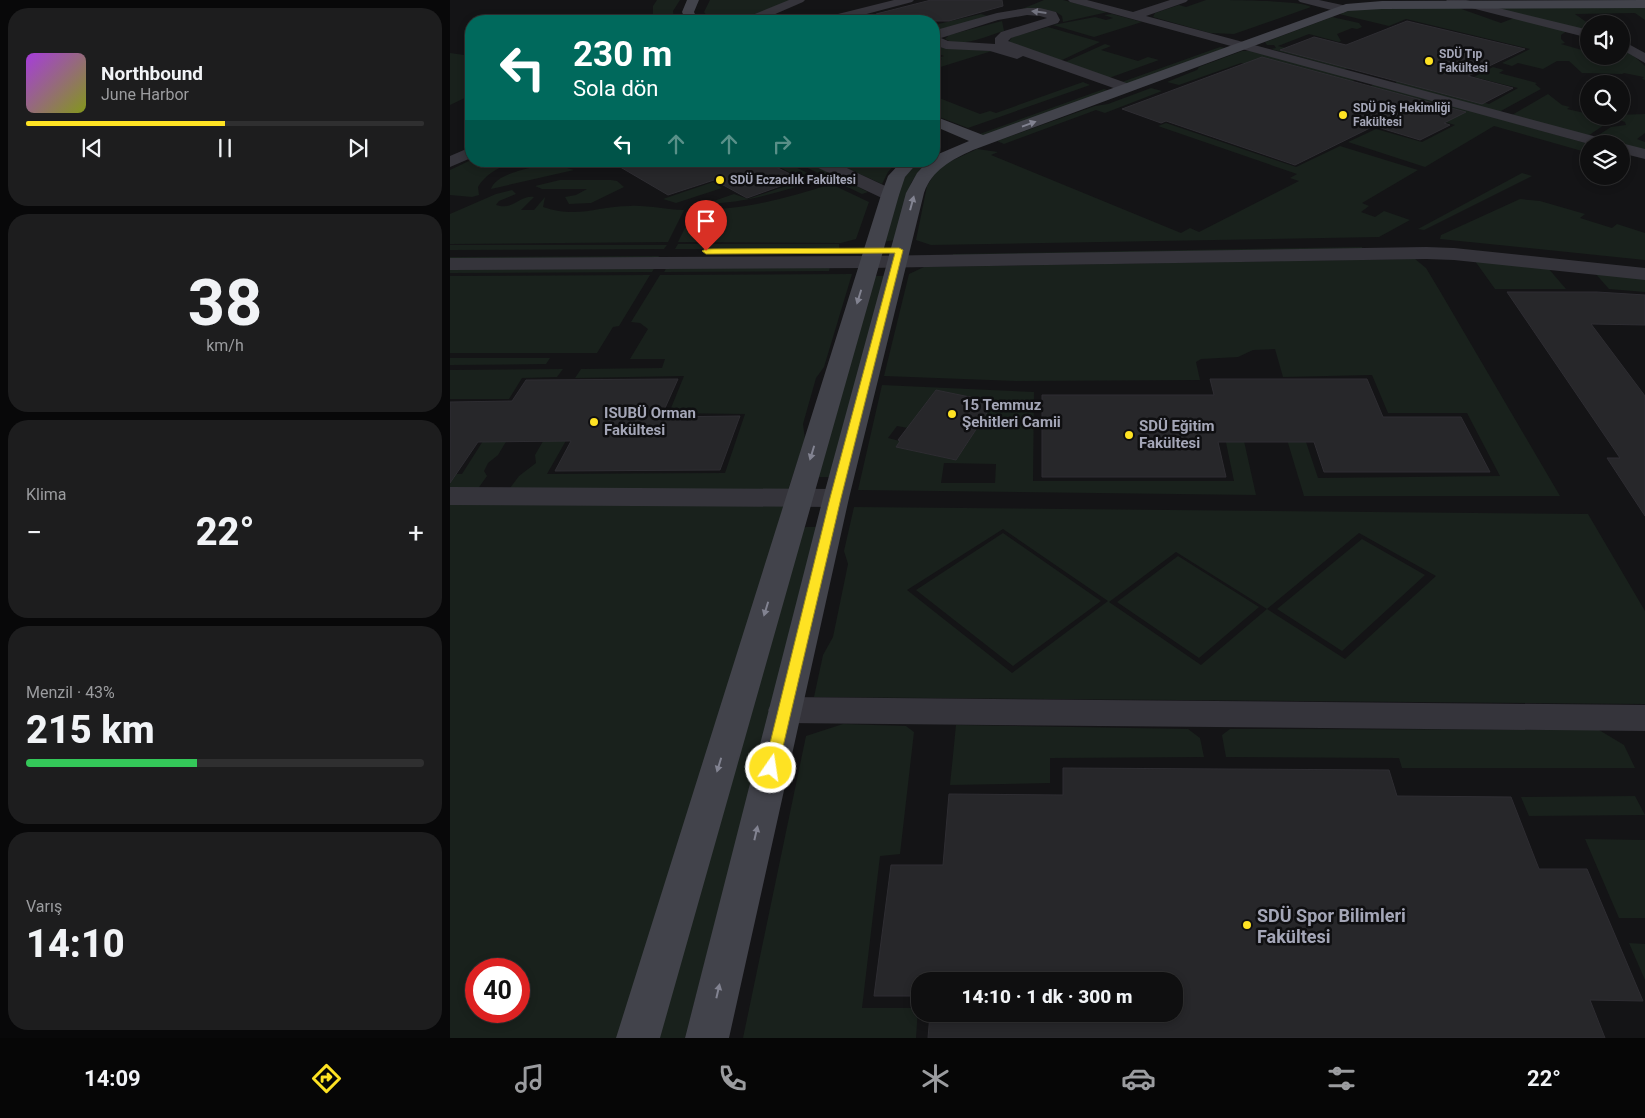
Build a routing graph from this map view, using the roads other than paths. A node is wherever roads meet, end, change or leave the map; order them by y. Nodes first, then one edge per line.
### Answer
1 (694, 0) edge
2 (799, 0) edge
3 (908, 0) edge
4 (1074, 0) edge
5 (1182, 0) edge
6 (1304, 0) edge
7 (1362, 0) edge
8 (1468, 2) edge
9 (1645, 4) edge
10 (1327, 5) junction
11 (1343, 9) junction
12 (689, 15) edge
13 (763, 15) edge
14 (849, 15) edge
15 (1133, 16) junction
16 (1580, 32) edge
17 (940, 34) edge
18 (1226, 41) junction
19 (940, 44) edge
20 (994, 44) junction
21 (1244, 45) junction
22 (1630, 48) edge
23 (1645, 59) edge
24 (1115, 87) junction
25 (940, 132) edge
26 (940, 132) edge
27 (1580, 137) edge
28 (974, 140) junction
29 (1630, 150) edge
30 (1645, 154) edge
31 (465, 155) edge
32 (940, 160) edge
33 (450, 162) edge
34 (831, 167) edge
35 (905, 167) edge
36 (932, 167) edge
37 (890, 195) junction
38 (450, 252) edge
39 (885, 256) junction
40 (450, 264) edge
41 (1645, 264) edge
42 (1645, 274) edge
43 (450, 496) edge
44 (799, 498) junction
45 (836, 498) junction
46 (785, 710) junction
47 (1645, 718) edge
48 (638, 1038) edge
49 (707, 1038) edge

1 - 12 street
2 - 13 street
3 - 14 street
4 - 15 street
5 - 15 street
6 - 10 street
7 - 10 street
8 - 9 street
8 - 11 street
8 - 16 street
10 - 11 street
10 - 18 street
11 - 21 street
15 - 18 street
20 -> 17 street
18 - 21 street
18 - 24 street
19 - 20 street
20 - 24 street
21 - 24 street
21 - 27 street
22 - 23 street
24 - 28 street
25 - 28 street
26 - 28 street
32 -> 28 street
29 - 30 street
31 - 33 street
34 - 37 street
35 - 37 street
39 -> 36 street
37 - 39 street
38 - 39 street
39 - 40 street
39 - 41 street
39 - 42 street
39 -> 44 street
39 - 45 street
43 - 44 street
44 - 45 street
44 -> 48 street
45 - 46 street
46 - 47 street
49 -> 46 street

